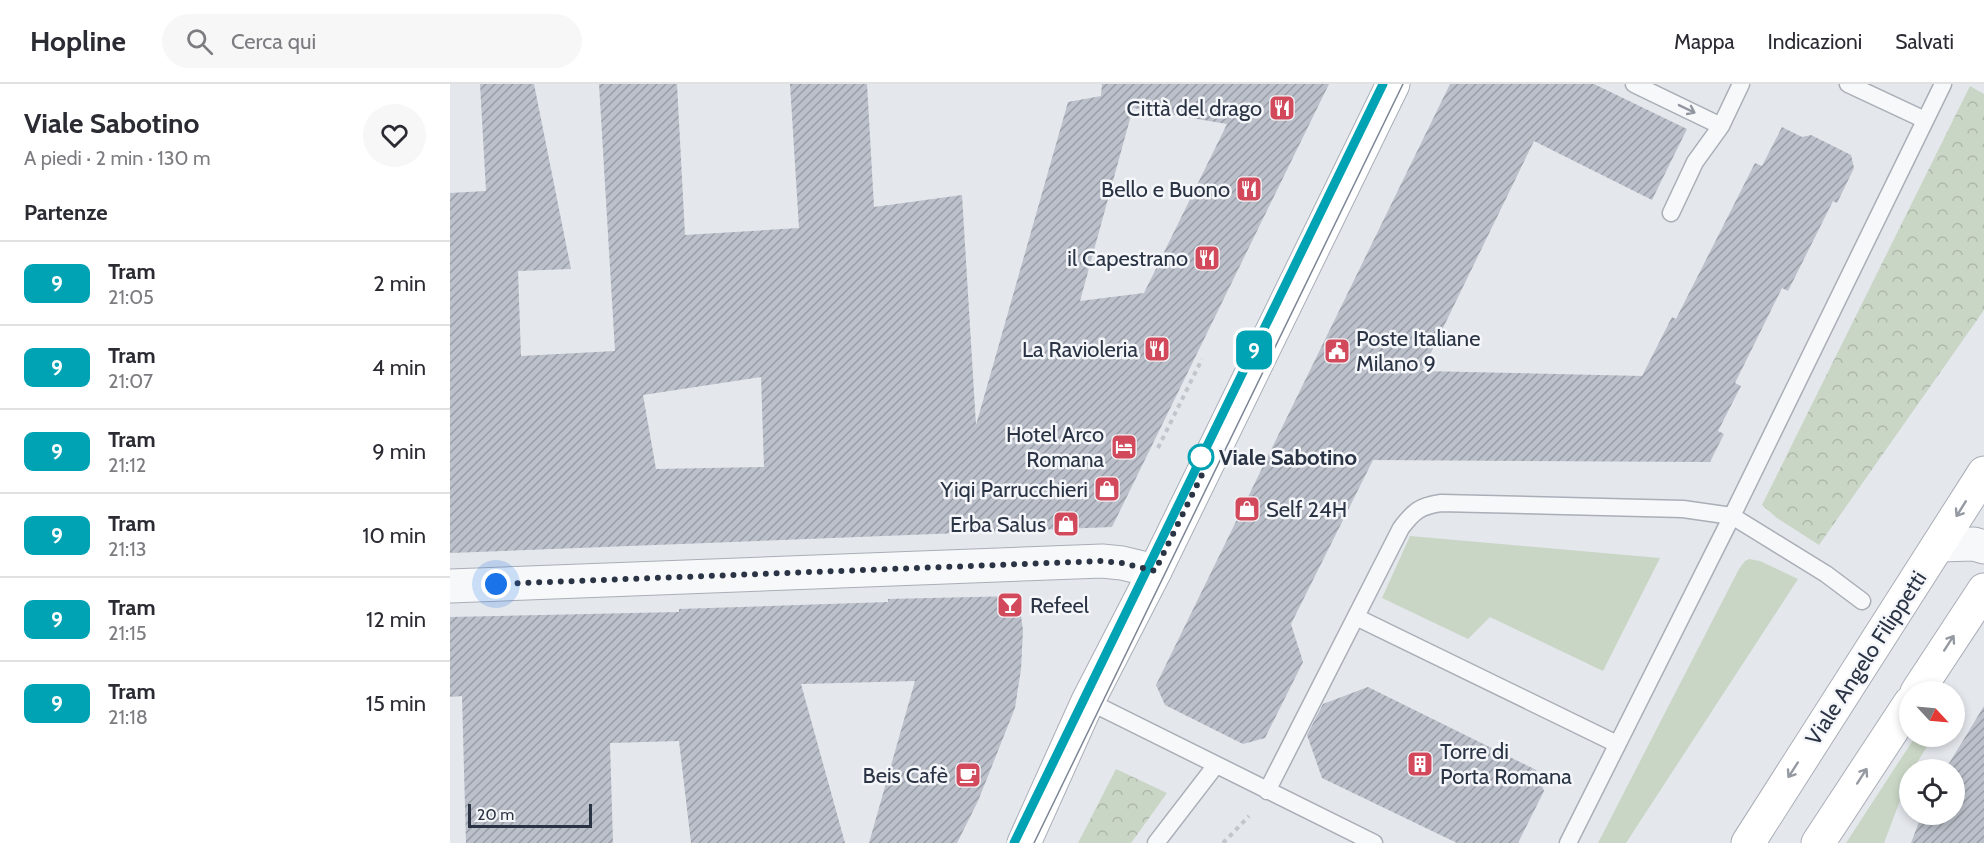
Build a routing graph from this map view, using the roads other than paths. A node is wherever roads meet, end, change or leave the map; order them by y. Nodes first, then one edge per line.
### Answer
1 (1393, 84) edge
2 (1634, 84) edge
3 (1741, 84) edge
4 (1848, 84) edge
5 (1943, 84) edge
6 (1925, 120) junction
7 (1721, 126) junction
8 (1671, 213) dead end
9 (1984, 473) edge
10 (1732, 516) junction
11 (1939, 545) junction
12 (1984, 547) edge
13 (1155, 571) junction
14 (450, 586) edge
15 (1984, 590) edge
16 (1862, 601) dead end
17 (1356, 616) junction
18 (1924, 681) edge
19 (1088, 701) junction
20 (1899, 720) edge
21 (1617, 744) junction
22 (1216, 765) junction
23 (1267, 791) junction
24 (1024, 843) edge
25 (1156, 843) edge
26 (1374, 843) edge
27 (1568, 843) edge
28 (1748, 843) edge
29 (1818, 843) edge

1 - 13 street
2 -> 7 lane
3 - 7 lane
4 - 6 lane
5 - 6 lane
6 - 10 lane
7 - 8 lane
9 -> 11 street, Viale Angelo Filippetti
10 - 16 lane
10 - 17 lane
10 - 21 lane
11 - 12 street
11 -> 28 street, Viale Angelo Filippetti
13 - 14 street
13 - 19 street
18 -> 15 street
17 - 21 lane
17 - 23 lane
19 - 22 lane
19 - 24 street
29 -> 20 street
21 - 27 lane
22 - 23 lane
22 - 25 lane
23 - 26 lane

